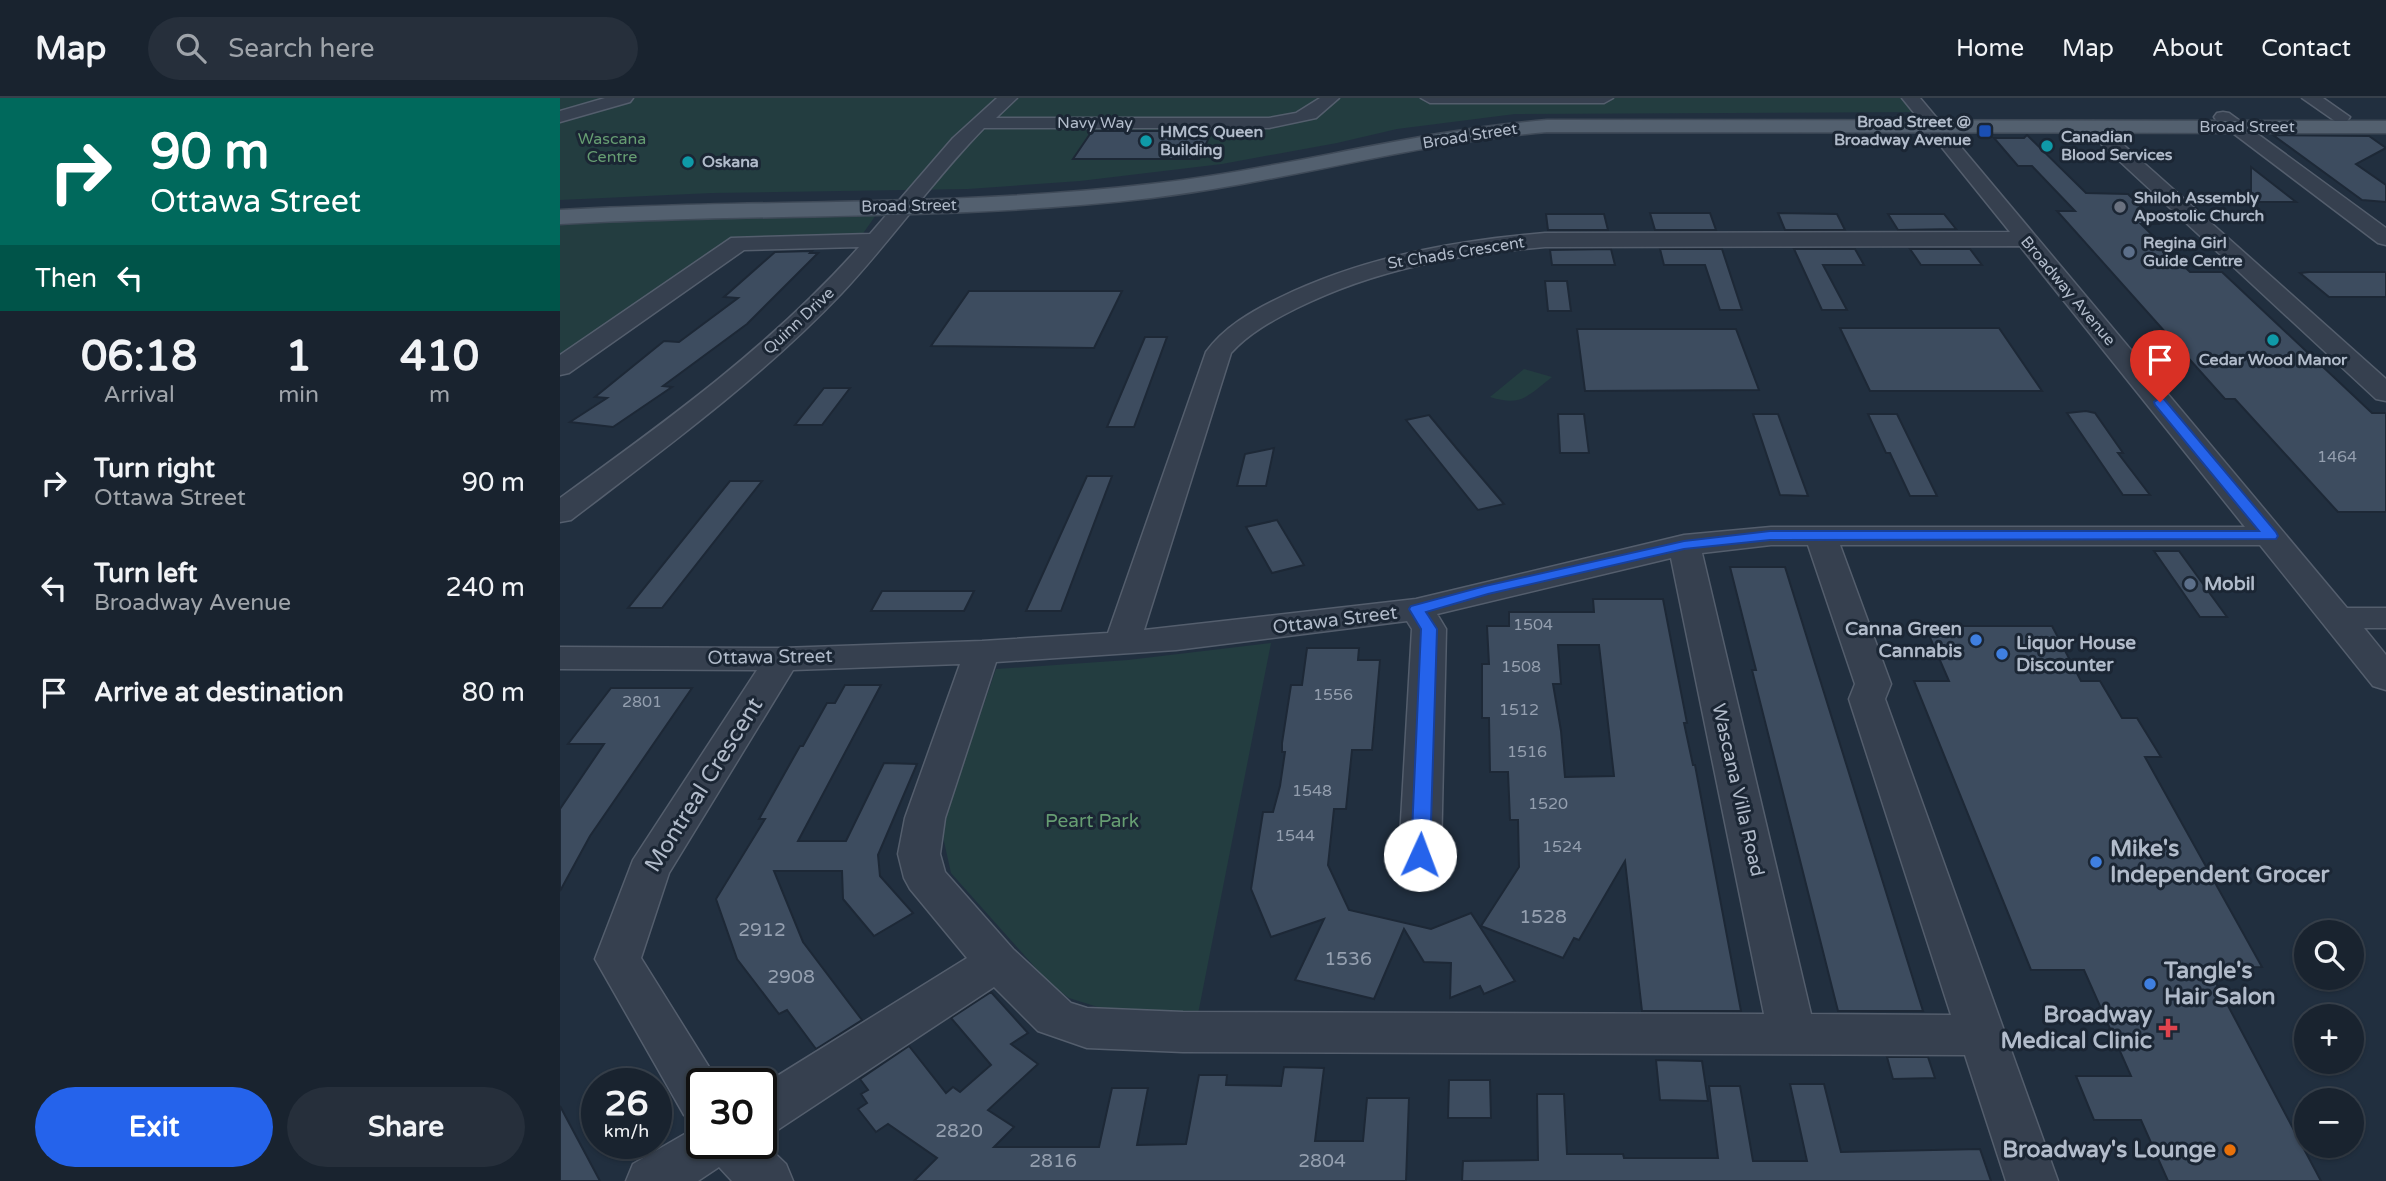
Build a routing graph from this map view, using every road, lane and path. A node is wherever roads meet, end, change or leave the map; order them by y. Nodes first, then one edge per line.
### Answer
1 (624, 98) edge
2 (1008, 98) edge
3 (1330, 98) edge
4 (1430, 98) edge
5 (1604, 98) edge
6 (1911, 98) edge
7 (2311, 98) edge
8 (564, 114) edge
9 (2341, 117) junction
10 (2386, 117) edge
11 (1931, 121) junction
12 (2230, 122) junction
13 (978, 123) junction
14 (2093, 127) junction
15 (2386, 127) edge
16 (909, 201) junction
17 (560, 207) edge
18 (2357, 216) junction
19 (2386, 216) edge
20 (560, 217) edge
21 (2386, 238) edge
22 (2025, 239) junction
23 (876, 240) junction
24 (560, 367) edge
25 (2386, 393) edge
26 (560, 513) edge
27 (1820, 534) junction
28 (2270, 536) junction
29 (1684, 545) junction
30 (1417, 609) junction
31 (2337, 618) junction
32 (2386, 618) edge
33 (1122, 644) junction
34 (982, 652) junction
35 (572, 658) edge
36 (782, 659) junction
37 (2386, 678) edge
38 (560, 687) edge
39 (1420, 855) dead end
40 (997, 962) junction
41 (1792, 1034) junction
42 (1982, 1035) junction
43 (686, 1072) edge
44 (777, 1103) edge
45 (688, 1159) edge
46 (746, 1159) edge
47 (652, 1181) edge
48 (767, 1181) edge
49 (2032, 1181) edge

1 - 8 street
2 - 13 street, Quinn Drive
3 - 13 street, Navy Way
4 - 5 street
6 - 11 street, Broadway Avenue
7 - 9 street
9 - 10 main road, Broad Street
9 - 12 main road, Broad Street
11 - 12 main road, Broad Street
11 - 14 main road, Broad Street
11 - 16 main road, Broad Street
11 - 22 street, Broadway Avenue
12 - 14 main road, Broad Street
12 - 15 main road, Broad Street
12 - 18 street
13 - 16 street, Quinn Drive
14 - 25 street
16 - 17 main road, Broad Street
16 - 20 main road, Broad Street
16 - 23 street, Quinn Drive
18 - 19 street
18 - 21 street
22 - 28 street, Broadway Avenue
22 - 33 street, St Chads Crescent
23 - 24 street
23 - 26 street, Quinn Drive
27 - 28 street, Ottawa Street
27 - 29 street, Ottawa Street
27 - 42 street
28 - 31 street, Broadway Avenue
29 - 30 street, Ottawa Street
29 - 41 street, Wascana Villa Road
30 - 33 street, Ottawa Street
30 - 39 street
31 - 32 street
31 - 37 street, Broadway Avenue
33 - 34 street, Ottawa Street
34 - 36 street, Ottawa Street
34 - 40 street
35 - 36 street, Ottawa Street
35 - 38 street
36 - 43 street, Montreal Crescent
40 - 41 street
40 - 44 street
41 - 42 street
42 - 49 street
45 - 47 street
46 - 48 street

